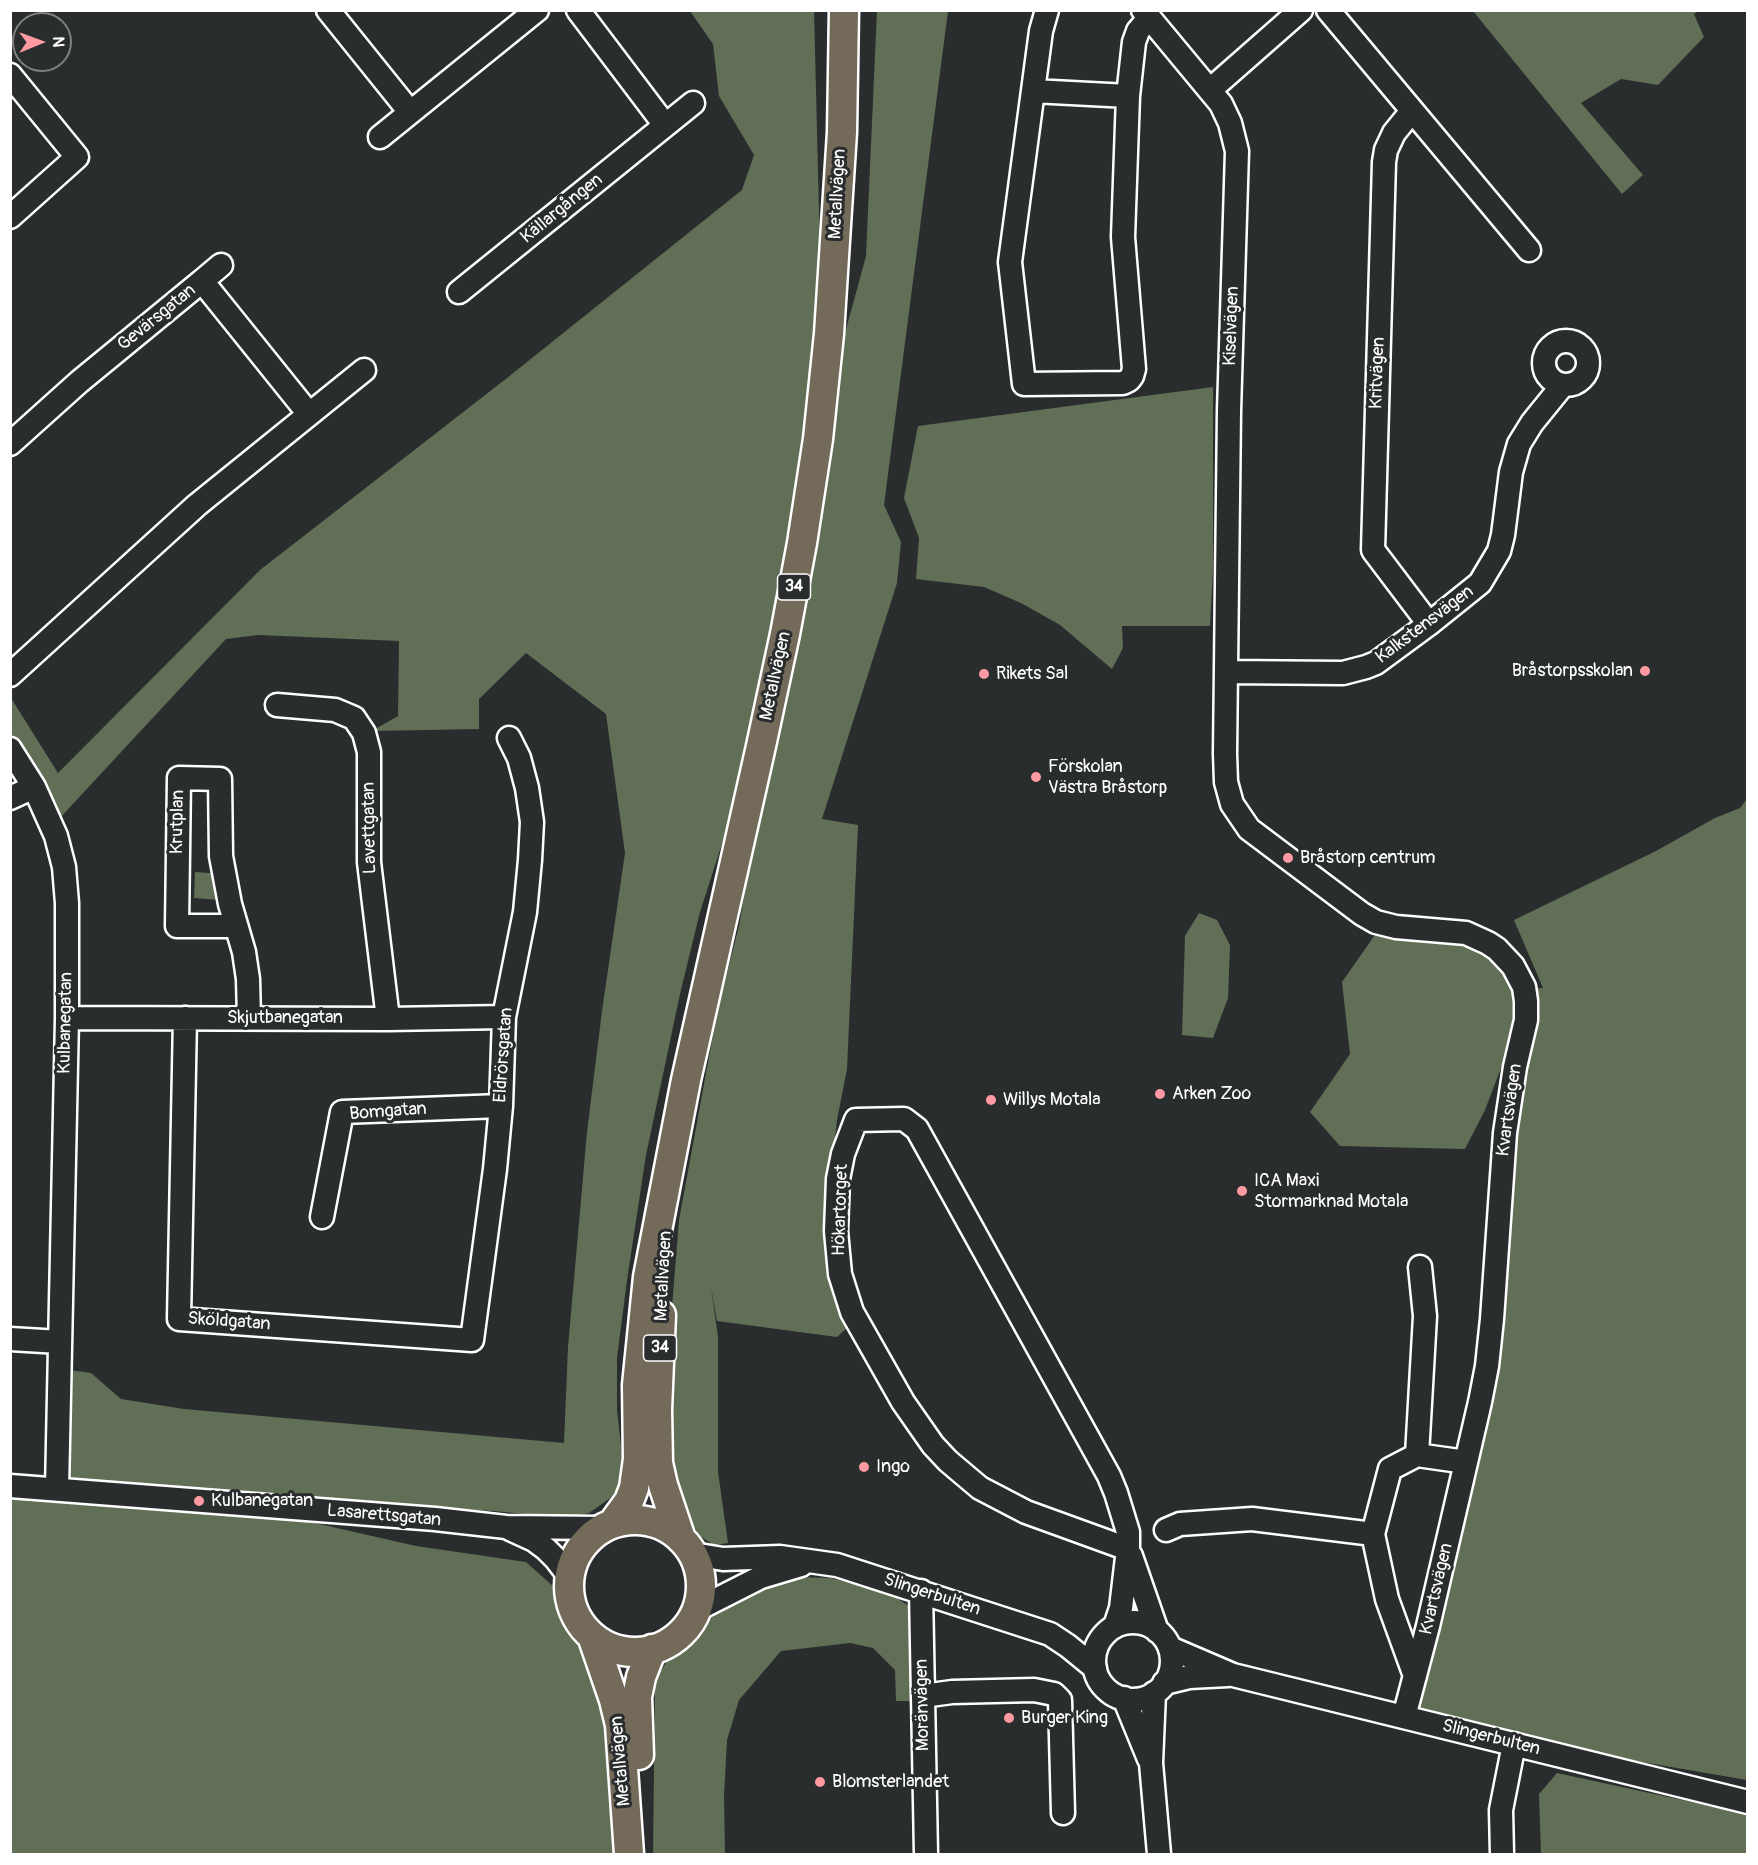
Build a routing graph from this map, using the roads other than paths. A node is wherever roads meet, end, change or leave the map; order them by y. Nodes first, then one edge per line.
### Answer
1 (328, 10) edge
2 (537, 10) edge
3 (578, 10) edge
4 (844, 10) edge
5 (1047, 10) edge
6 (1300, 10) edge
7 (1328, 10) edge
8 (1146, 14) edge
9 (10, 75) edge
10 (1210, 90) junction
11 (1033, 91) junction
12 (1128, 96) junction
13 (693, 103) dead end
14 (1411, 111) junction
15 (410, 112) junction
16 (665, 125) junction
17 (380, 137) dead end
18 (10, 217) edge
19 (1529, 250) dead end
20 (221, 265) dead end
21 (202, 281) junction
22 (459, 292) dead end
23 (364, 370) dead end
24 (1562, 386) dead end
25 (309, 414) junction
26 (10, 444) edge
27 (1429, 624) junction
28 (1226, 672) junction
29 (10, 675) edge
30 (277, 705) dead end
31 (509, 738) dead end
32 (10, 749) edge
33 (34, 787) junction
34 (10, 798) edge
35 (236, 926) junction
36 (67, 1017) junction
37 (504, 1017) junction
38 (184, 1018) junction
39 (249, 1018) junction
40 (388, 1019) junction
41 (501, 1106) junction
42 (672, 1155) junction
43 (322, 1217) dead end
44 (1420, 1267) dead end
45 (10, 1339) edge
46 (472, 1340) joint
47 (60, 1342) junction
48 (1417, 1455) junction
49 (1466, 1462) junction
50 (10, 1486) edge
51 (57, 1489) junction
52 (608, 1525) junction
53 (506, 1527) junction
54 (1166, 1530) dead end
55 (1373, 1534) junction
56 (687, 1546) junction
57 (1128, 1549) junction
58 (813, 1563) junction
59 (569, 1576) junction
60 (921, 1591) junction
61 (696, 1610) junction
62 (1110, 1630) junction
63 (1050, 1634) junction
64 (592, 1636) junction
65 (1163, 1639) junction
66 (652, 1649) junction
67 (1095, 1668) junction
68 (1233, 1675) junction
69 (1415, 1676) junction
70 (1159, 1688) junction
71 (923, 1696) junction
72 (1124, 1698) junction
73 (1404, 1717) junction
74 (1514, 1744) junction
75 (1151, 1763) junction
76 (1748, 1802) edge
77 (1062, 1813) dead end
78 (631, 1854) edge
79 (926, 1854) edge
80 (1159, 1854) edge
81 (1502, 1854) edge

1 - 15 street
2 - 15 street
3 - 16 street
4 - 42 main road, Metallvägen / 34
5 - 11 street
6 - 10 street
7 - 14 street
8 - 10 street, Kiselvägen
8 - 12 street
9 - 18 street
10 - 28 street, Kiselvägen
11 - 12 street
11 - 12 street
13 - 16 street, Källargången
14 - 19 street
14 - 27 street, Kritvägen
15 - 17 street
16 - 22 street, Källargången
20 - 21 street
21 - 25 street, Gevärsgatan
21 - 26 street, Gevärsgatan
23 - 25 street
24 - 27 street, Kalkstensvägen
25 - 29 street
27 - 28 street, Kalkstensvägen
28 - 49 street, Kvartsvägen
30 - 40 street, Lavettgatan
31 - 37 street, Eldrörsgatan
32 - 33 street, Kulbanegatan
33 - 34 street
33 - 36 street, Kulbanegatan
35 - 35 street, Krutplan
35 - 39 street, Krutplan
36 - 38 street, Skjutbanegatan
36 - 47 street, Kulbanegatan
37 - 40 street, Skjutbanegatan
37 - 41 street, Eldrörsgatan
38 - 39 street, Skjutbanegatan
38 - 46 street, Sköldgatan
39 - 40 street, Skjutbanegatan
41 - 43 street, Bomgatan
41 - 46 street, Eldrörsgatan
42 - 52 main road, Metallvägen / 34
42 - 56 main road, Metallvägen / 34
44 - 48 street
45 - 47 street
47 - 51 street, Kulbanegatan
48 - 49 street
48 - 55 street
49 - 69 street, Kvartsvägen
50 - 51 street, Lasarettsgatan
51 - 53 street, Lasarettsgatan
52 - 53 street, Lasarettsgatan
52 - 56 main road
52 - 59 main road, 34
53 - 59 street, Lasarettsgatan
54 - 55 street
55 - 69 street
56 - 58 street, Slingerbulten
56 - 61 main road, 34
57 - 57 street, Hökartorget
57 - 62 street, Hökartorget
57 - 65 street, Hökartorget
58 - 60 street, Slingerbulten
58 - 61 street, Slingerbulten
59 - 64 main road, 34
60 - 63 street, Slingerbulten
60 - 71 street, Moränvägen
61 - 66 main road, 34
62 - 63 street, Slingerbulten
62 - 65 street
62 - 67 street
63 - 67 street, Slingerbulten
64 - 66 main road, 34
64 - 78 main road, Metallvägen / 34
65 - 68 street, Slingerbulten
65 - 70 street
66 - 78 main road, Metallvägen / 34
67 - 72 street
68 - 70 street, Slingerbulten
68 - 73 street, Slingerbulten
69 - 73 street, Kvartsvägen
70 - 72 street
70 - 75 street
71 - 77 street
71 - 79 street, Moränvägen
72 - 75 street
73 - 74 street, Slingerbulten
74 - 76 street, Slingerbulten
74 - 81 street
75 - 80 street

